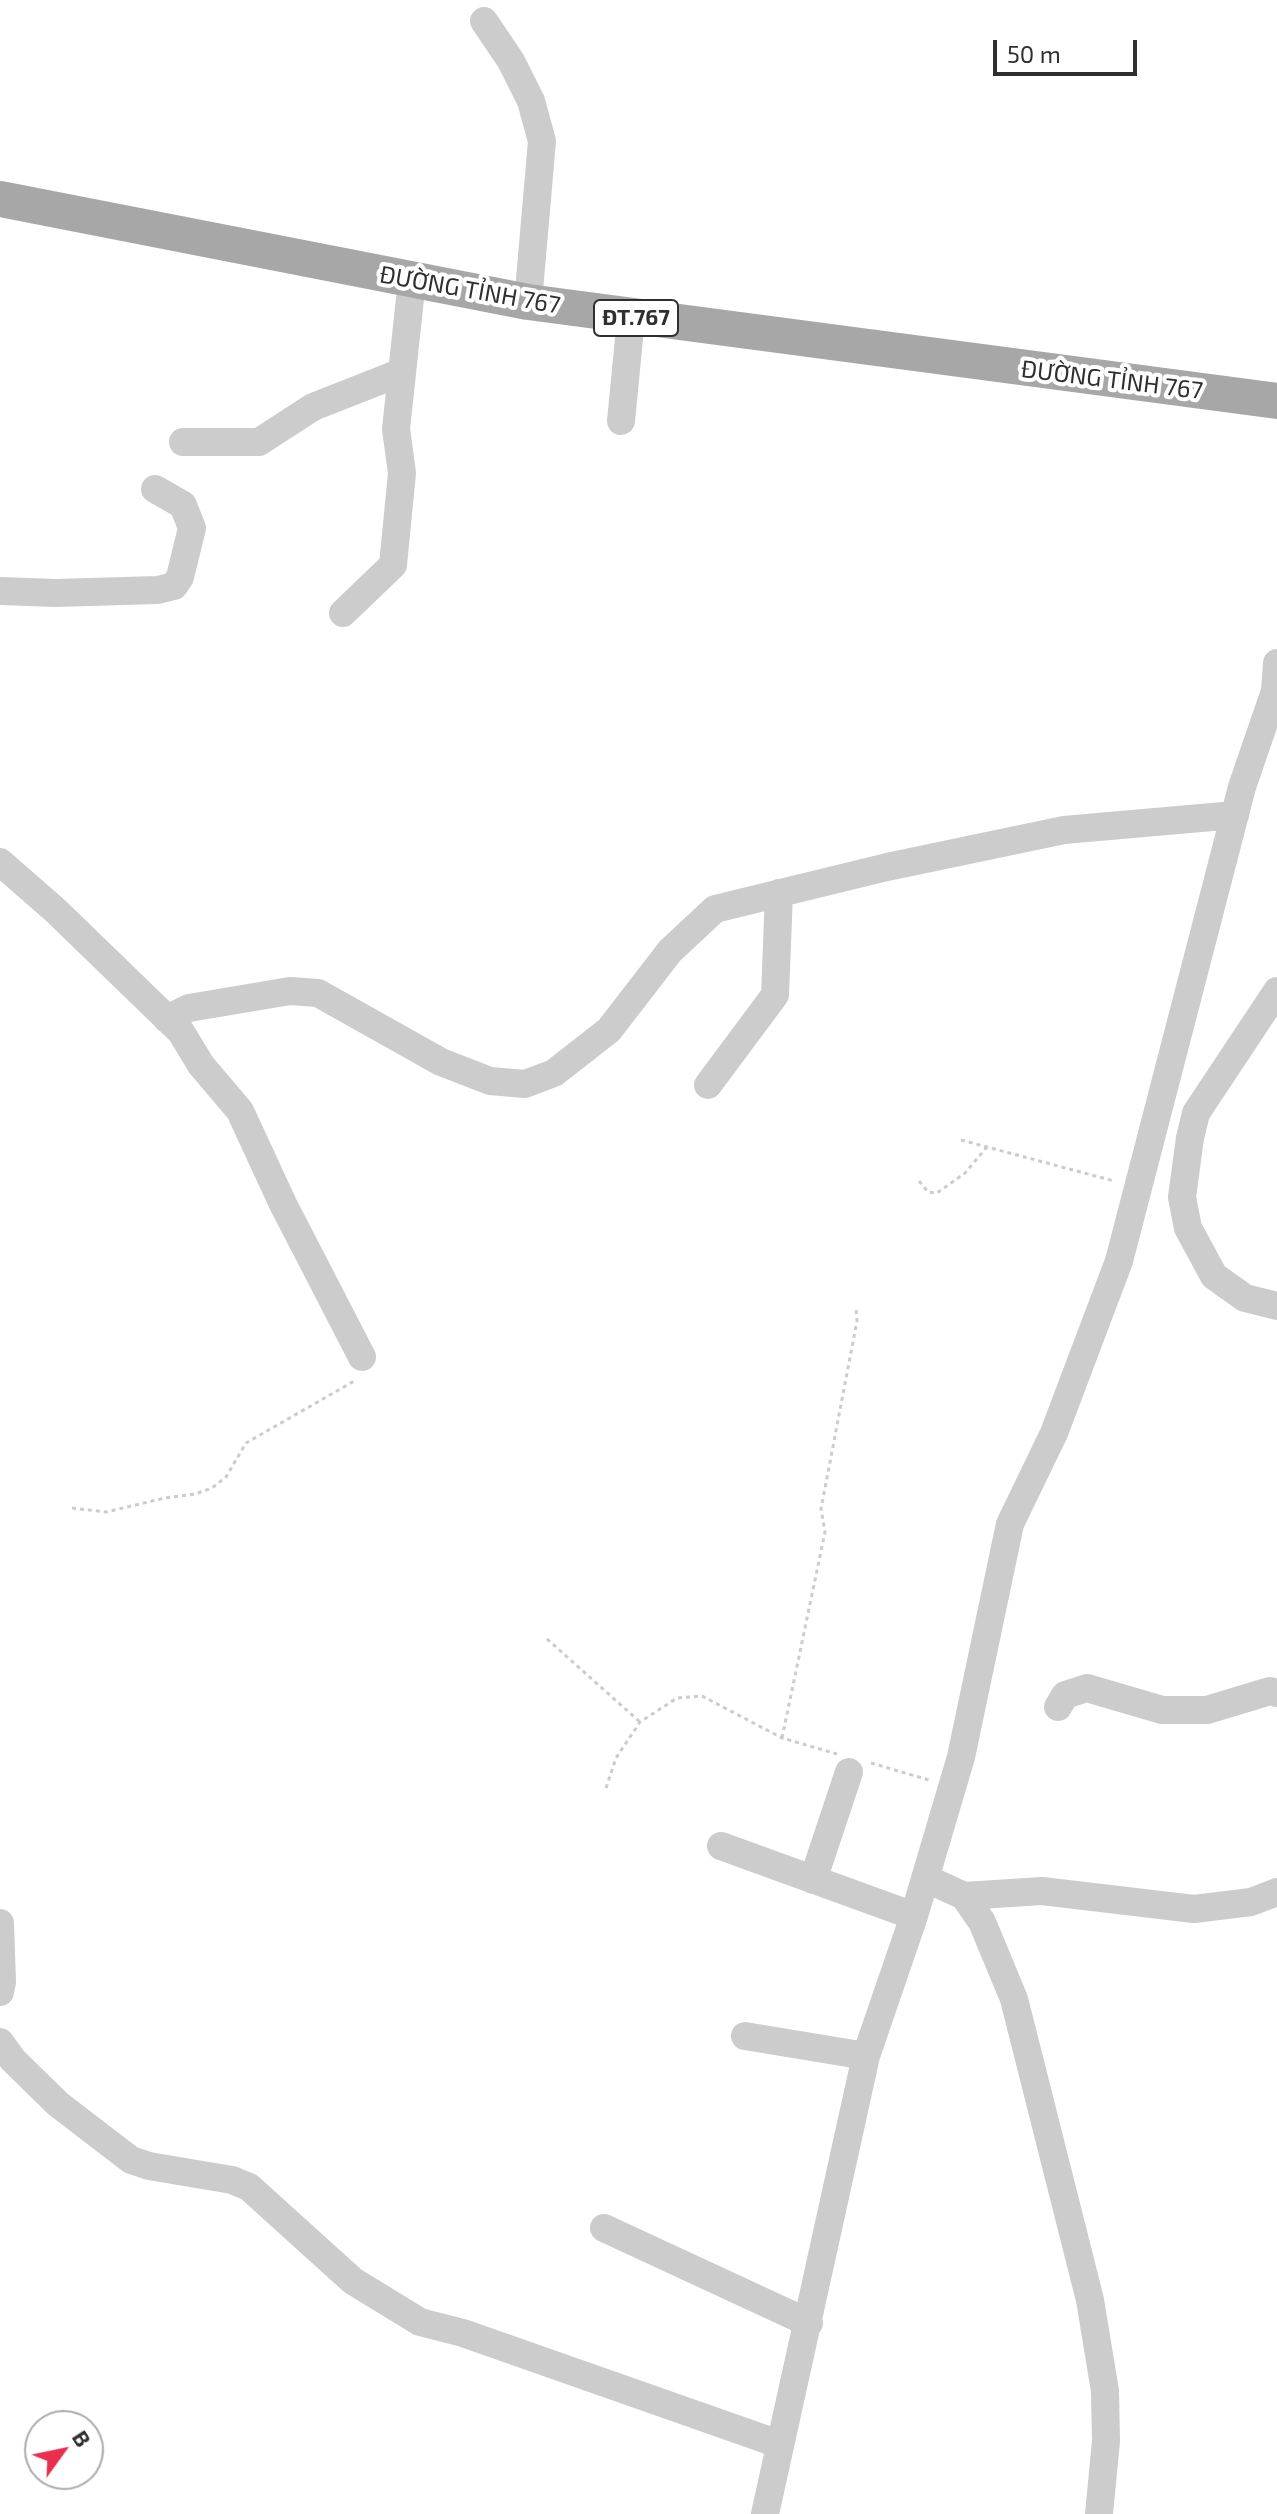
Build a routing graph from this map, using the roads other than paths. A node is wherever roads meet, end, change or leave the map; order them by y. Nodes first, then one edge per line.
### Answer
1 (484, 21) dead end
2 (0, 199) edge
3 (412, 280) junction
4 (528, 302) junction
5 (631, 318) junction
6 (402, 372) junction
7 (1277, 401) edge
8 (621, 421) dead end
9 (183, 442) dead end
10 (155, 489) dead end
11 (0, 591) edge
12 (343, 613) dead end
13 (1277, 663) edge
14 (1270, 727) edge
15 (1235, 815) junction
16 (0, 862) edge
17 (779, 893) junction
18 (1277, 991) edge
19 (167, 1019) junction
20 (708, 1085) dead end
21 (1277, 1306) edge
22 (362, 1357) road end
23 (1277, 1693) edge
24 (1058, 1707) dead end
25 (852, 1763) road end
26 (721, 1846) dead end
27 (925, 1878) junction
28 (813, 1880) junction
29 (1277, 1892) edge
30 (964, 1896) junction
31 (914, 1916) junction
32 (0, 1923) edge
33 (0, 1992) edge
34 (745, 2036) dead end
35 (0, 2042) edge
36 (866, 2056) junction
37 (604, 2228) dead end
38 (809, 2323) junction
39 (779, 2444) junction
40 (765, 2514) edge
41 (1099, 2514) edge

1 - 4 street
2 - 3 main road, ĐƯỜNG TỈNH 767 / ĐT.767
3 - 4 main road, ĐƯỜNG TỈNH 767 / ĐT.767
3 - 6 street
4 - 5 main road, ĐƯỜNG TỈNH 767 / ĐT.767
5 - 7 main road, ĐƯỜNG TỈNH 767 / ĐT.767
5 - 8 street
6 - 9 street
6 - 12 street
10 - 11 street
13 - 14 street
14 - 15 street
15 - 17 street
15 - 27 street
16 - 19 street
17 - 19 street
17 - 20 street
18 - 21 street
19 - 22 street
23 - 24 street
25 - 28 street
26 - 28 street
27 - 30 street
27 - 31 street
28 - 31 street
29 - 30 street
30 - 41 street
31 - 36 street
32 - 33 street
34 - 36 street
35 - 39 street
36 - 38 street
37 - 38 street
38 - 39 street
39 - 40 street

